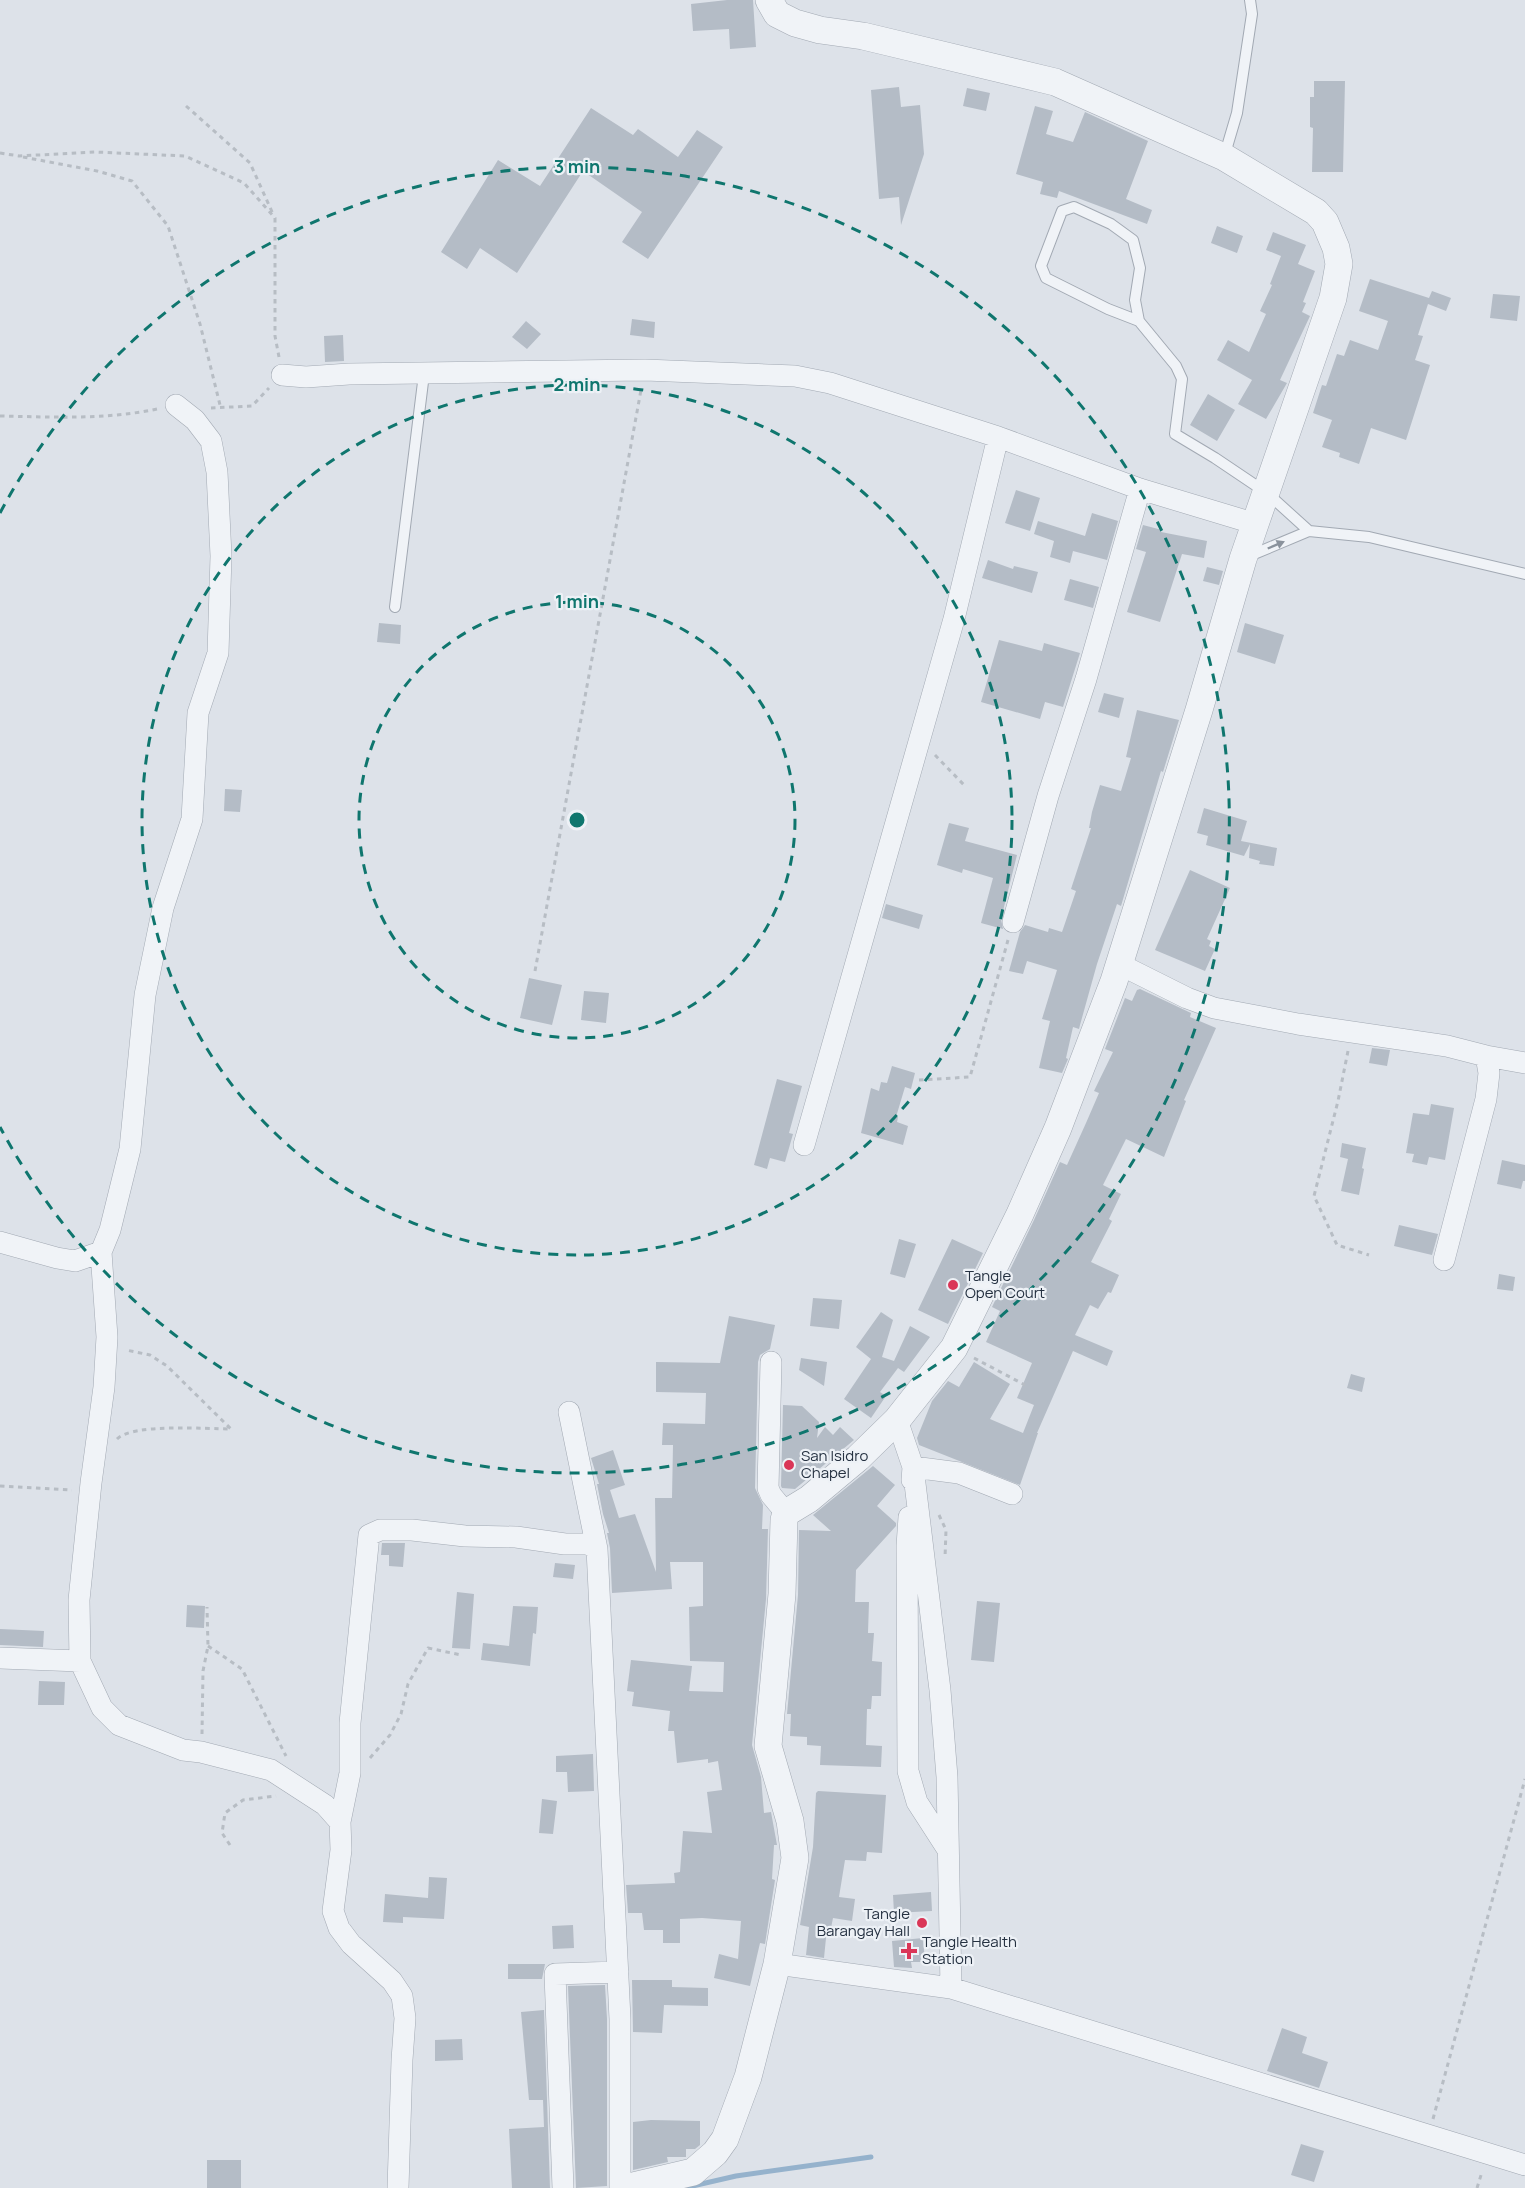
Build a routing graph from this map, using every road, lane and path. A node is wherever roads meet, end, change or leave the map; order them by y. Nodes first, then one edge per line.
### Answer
1 (769, 0) edge
2 (1250, 0) edge
3 (186, 106) dead end
4 (0, 153) edge
5 (19, 156) junction
6 (1224, 157) junction
7 (275, 218) junction
8 (1139, 321) junction
9 (645, 370) junction
10 (424, 374) junction
11 (282, 375) junction
12 (176, 405) joint
13 (210, 408) dead end
14 (221, 409) junction
15 (0, 416) edge
16 (998, 437) junction
17 (1140, 489) junction
18 (1267, 493) junction
19 (1256, 524) junction
20 (1310, 531) junction
21 (1243, 559) junction
22 (1525, 574) edge
23 (395, 607) dead end
24 (920, 738) junction
25 (966, 787) dead end
26 (1013, 922) joint
27 (1119, 964) junction
28 (535, 971) dead end
29 (1352, 1032) junction
30 (1486, 1056) junction
31 (1525, 1063) edge
32 (919, 1080) dead end
33 (804, 1146) dead end
34 (0, 1242) edge
35 (101, 1252) junction
36 (1369, 1255) dead end
37 (1444, 1260) dead end
38 (107, 1337) junction
39 (954, 1348) junction
40 (771, 1362) dead end
41 (1025, 1385) dead end
42 (569, 1412) dead end
43 (897, 1420) junction
44 (116, 1441) dead end
45 (913, 1467) junction
46 (91, 1483) junction
47 (0, 1486) edge
48 (1012, 1494) dead end
49 (786, 1513) junction
50 (597, 1549) junction
51 (207, 1607) dead end
52 (208, 1646) junction
53 (461, 1655) dead end
54 (0, 1658) edge
55 (80, 1661) junction
56 (201, 1752) junction
57 (290, 1762) dead end
58 (1525, 1779) edge
59 (348, 1792) junction
60 (308, 1793) junction
61 (340, 1822) junction
62 (230, 1845) dead end
63 (949, 1851) junction
64 (777, 1964) junction
65 (618, 1972) junction
66 (951, 1988) junction
67 (1428, 2136) junction
68 (1525, 2165) edge
69 (398, 2188) edge
70 (563, 2188) edge
71 (620, 2188) edge
72 (625, 2188) edge

1 - 6 street
2 - 6 lane
3 - 7 path
4 - 5 path
5 - 7 path
5 - 14 path
6 - 18 street
7 - 11 path
8 - 8 lane
8 - 18 lane
9 - 10 street
9 - 16 street
9 - 28 path
10 - 11 street
10 - 23 lane
11 - 14 path
12 - 15 path
12 - 35 street
13 - 14 path
16 - 17 street
16 - 24 street
17 - 19 street
17 - 26 street
18 - 19 street
18 - 20 lane
19 - 21 street
21 -> 20 lane
20 - 22 lane
21 - 27 street
24 - 25 path
24 - 33 street
26 - 32 path
27 - 29 street
27 - 39 street
29 - 30 street
29 - 36 path
30 - 31 street
30 - 37 street
34 - 35 street
35 - 38 street
38 - 44 path
38 - 46 street
39 - 41 path
39 - 43 street
40 - 49 street
42 - 50 street
43 - 45 street
43 - 49 street
45 - 48 street
45 - 63 street
45 - 63 street
46 - 47 path
46 - 55 street
49 - 64 street
50 - 59 street
50 - 65 street
51 - 52 path
52 - 56 path
52 - 57 path
53 - 59 path
54 - 55 street
55 - 56 street
56 - 60 street
58 - 67 path
59 - 61 street
60 - 61 street
60 - 62 path
61 - 69 street
63 - 66 street
64 - 66 street
64 - 72 street
65 - 70 street
65 - 71 street
66 - 67 street
67 - 68 street

